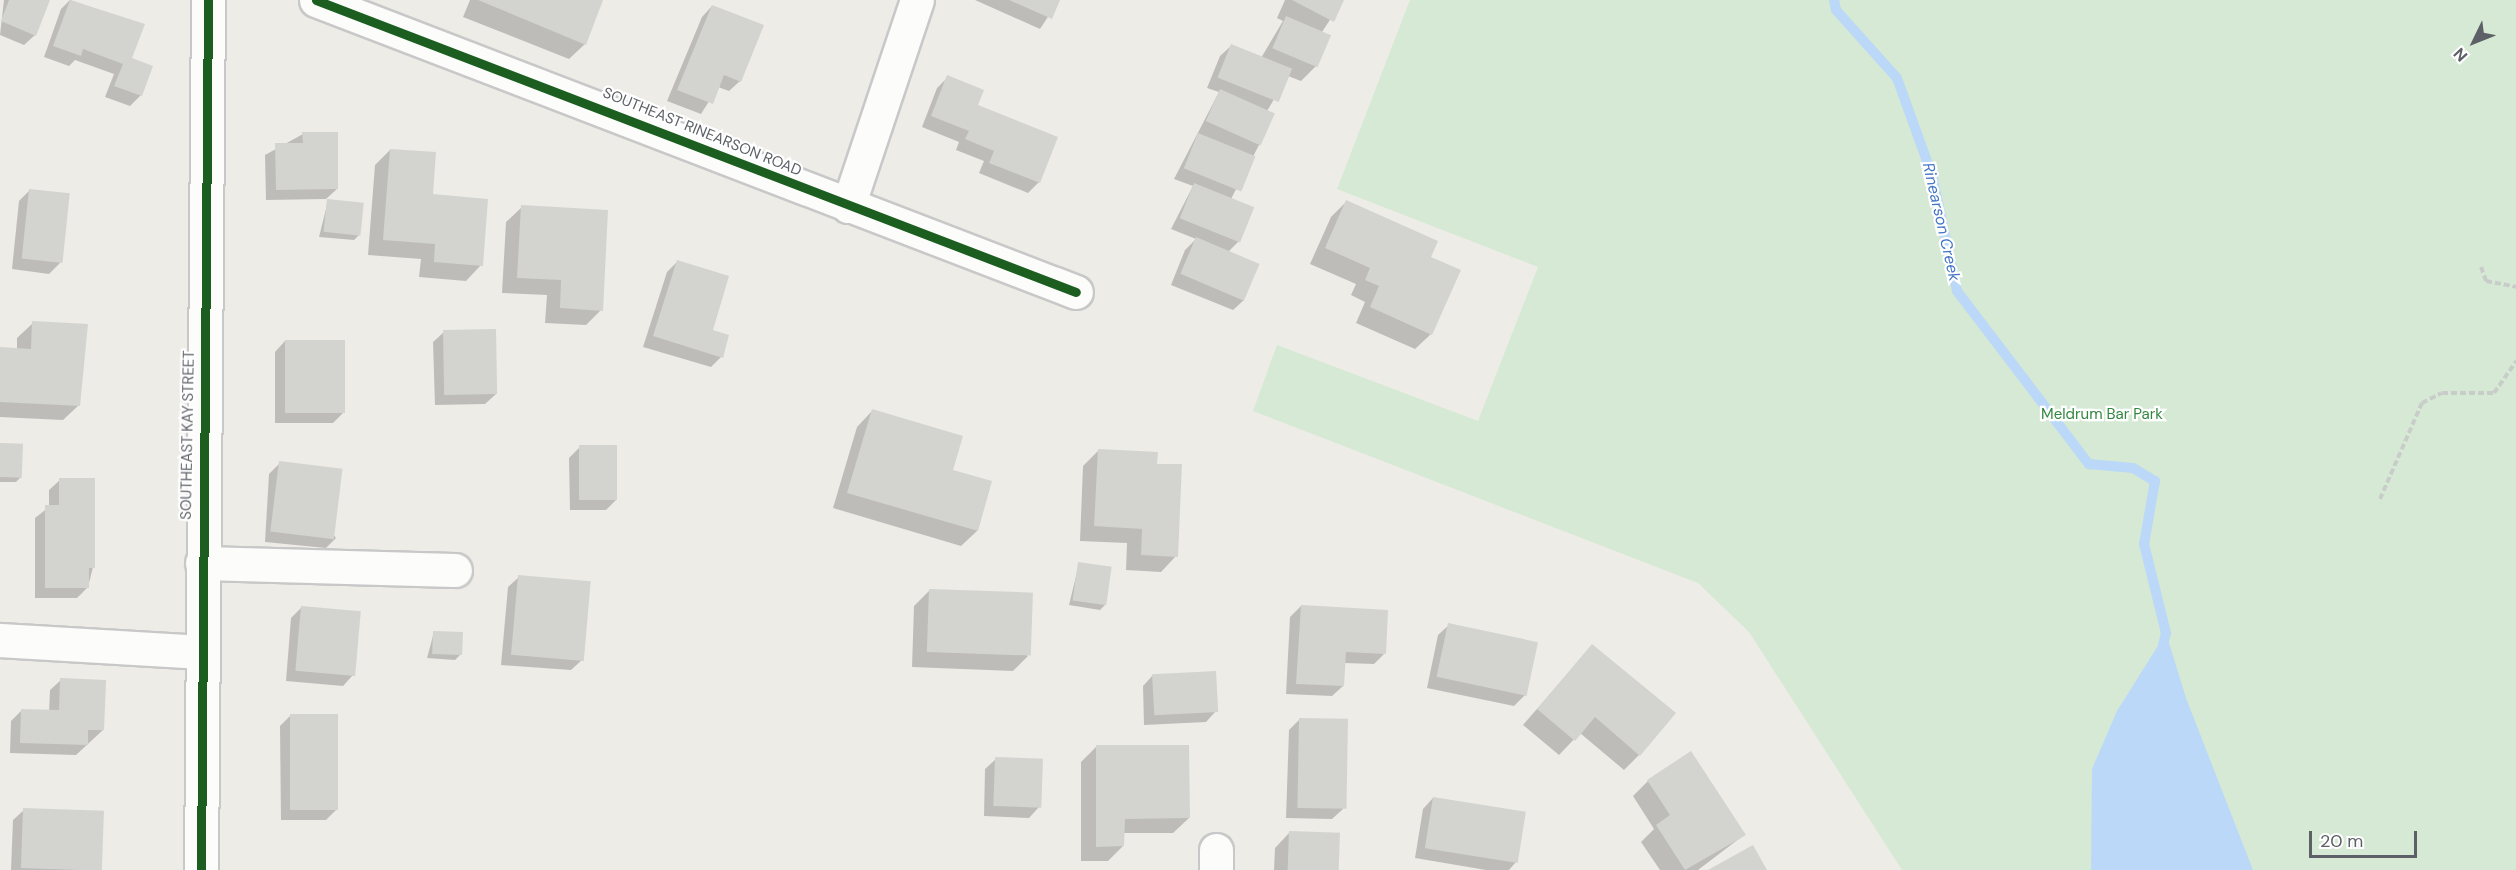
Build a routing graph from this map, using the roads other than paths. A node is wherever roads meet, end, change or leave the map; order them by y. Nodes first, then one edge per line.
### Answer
1 (208, 0) edge
2 (316, 0) edge
3 (917, 0) edge
4 (848, 206) junction
5 (1076, 291) dead end
6 (202, 563) junction
7 (455, 570) dead end
8 (0, 640) edge
9 (202, 652) junction
10 (201, 870) edge

1 - 6 street, SOUTHEAST KAY STREET
2 - 4 street, SOUTHEAST RINEARSON ROAD
3 - 4 street
4 - 5 street, SOUTHEAST RINEARSON ROAD
6 - 7 street
6 - 9 street, SOUTHEAST KAY STREET
8 - 9 street
9 - 10 street, SOUTHEAST KAY STREET

